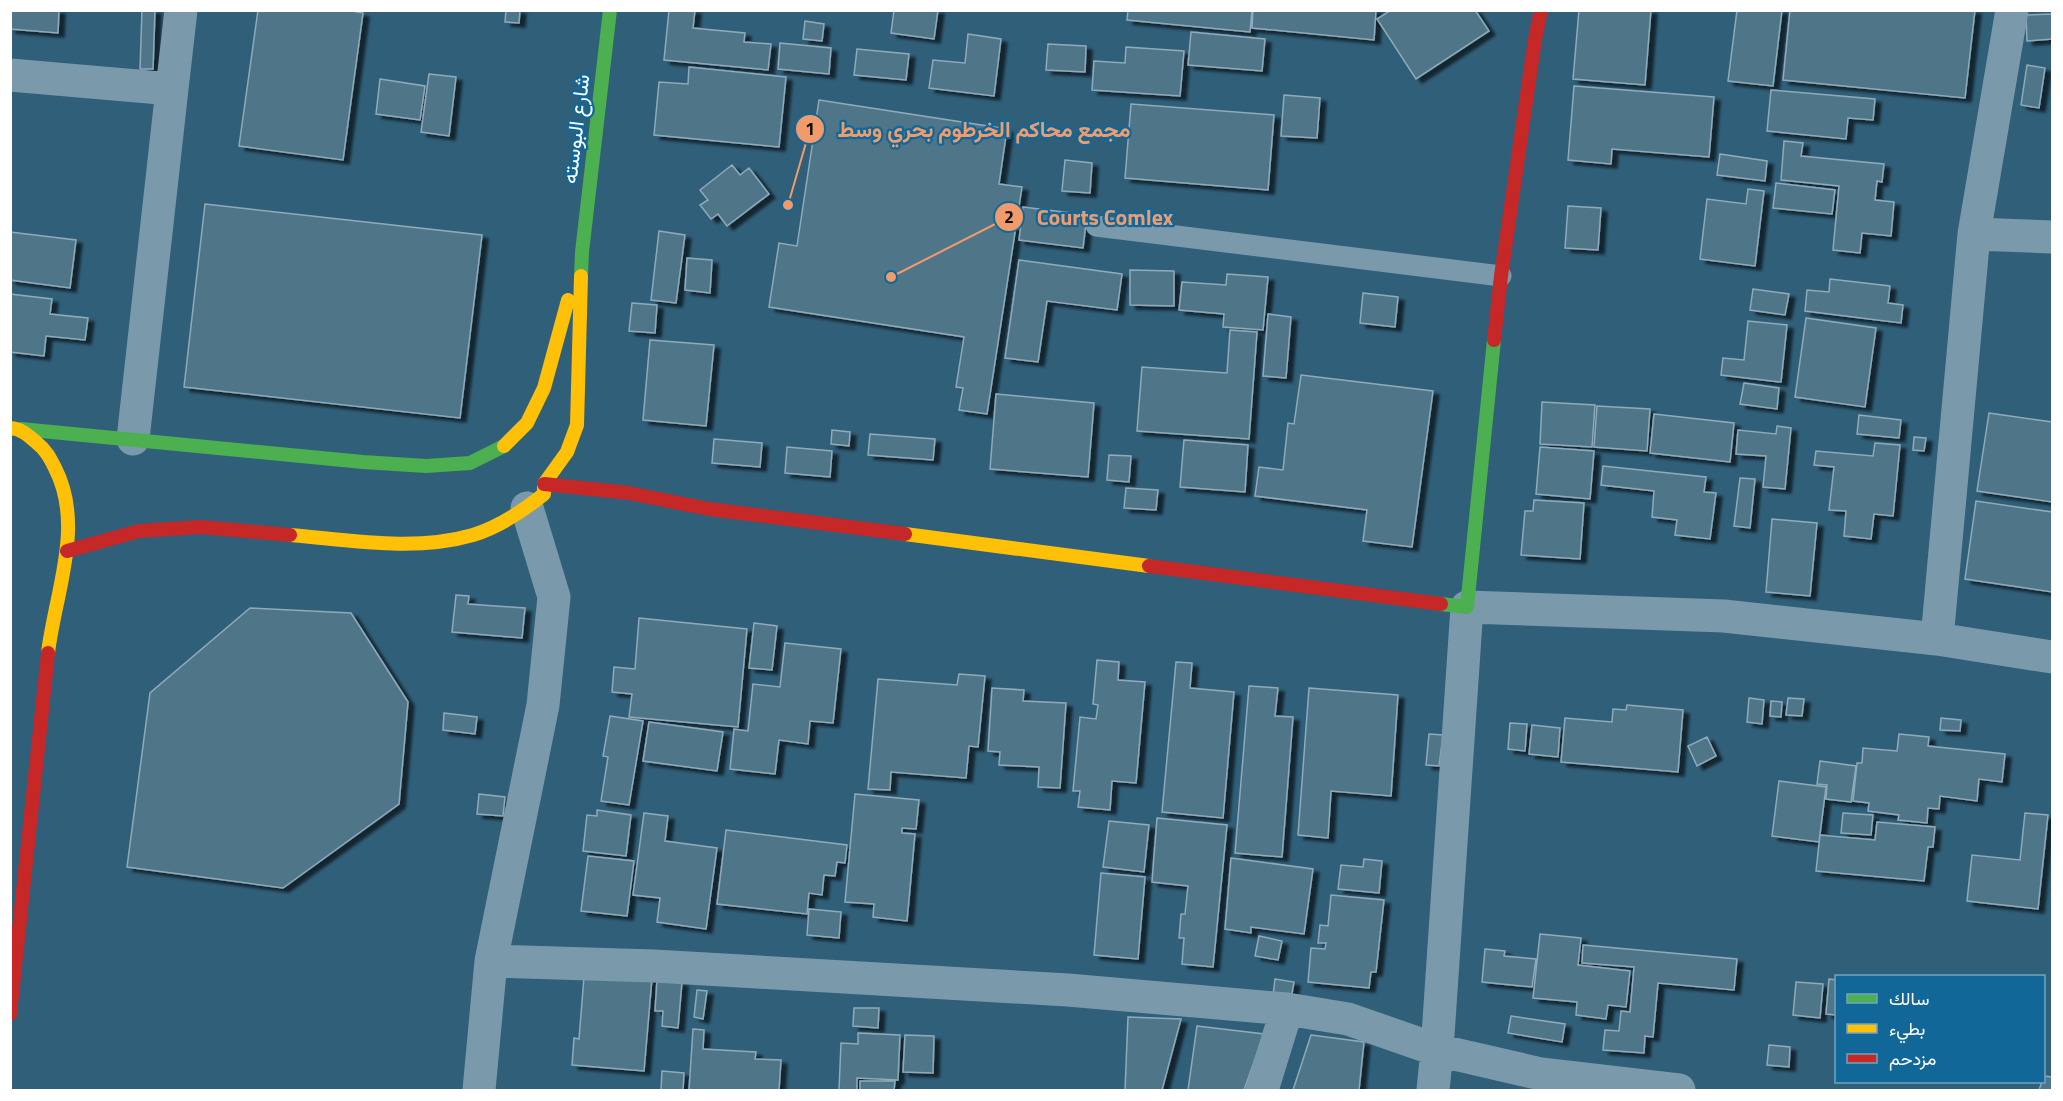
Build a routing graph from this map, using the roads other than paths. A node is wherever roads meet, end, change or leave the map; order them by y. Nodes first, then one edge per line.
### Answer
1 (181, 10) edge
2 (610, 10) edge
3 (1541, 10) edge
4 (2012, 10) edge
5 (10, 75) edge
6 (172, 89) junction
7 (1096, 226) dead end
8 (1974, 234) junction
9 (2052, 237) edge
10 (582, 252) junction
11 (1501, 276) junction
12 (16, 429) edge
13 (133, 439) junction
14 (536, 496) junction
15 (67, 551) junction
16 (1467, 607) junction
17 (1937, 639) junction
18 (2052, 657) edge
19 (491, 962) junction
20 (1287, 1009) junction
21 (10, 1014) edge
22 (1437, 1050) junction
23 (479, 1090) edge
24 (1262, 1090) edge
25 (1433, 1090) edge
26 (1679, 1090) edge

1 - 6 street
2 - 10 main road, شارع البوسته
3 - 11 main road
4 - 8 street
5 - 6 street
6 - 13 street
7 - 11 lane
8 - 9 street
8 - 17 street
10 - 13 main road
10 - 14 main road
11 - 16 main road
12 - 13 main road
12 - 15 main road
14 - 15 main road
14 - 16 main road
14 - 19 street
15 - 21 main road
16 - 17 street
16 - 22 street
17 - 18 street
19 - 20 street
19 - 23 street
20 - 22 street
20 - 24 street
22 - 25 street
22 - 26 street

